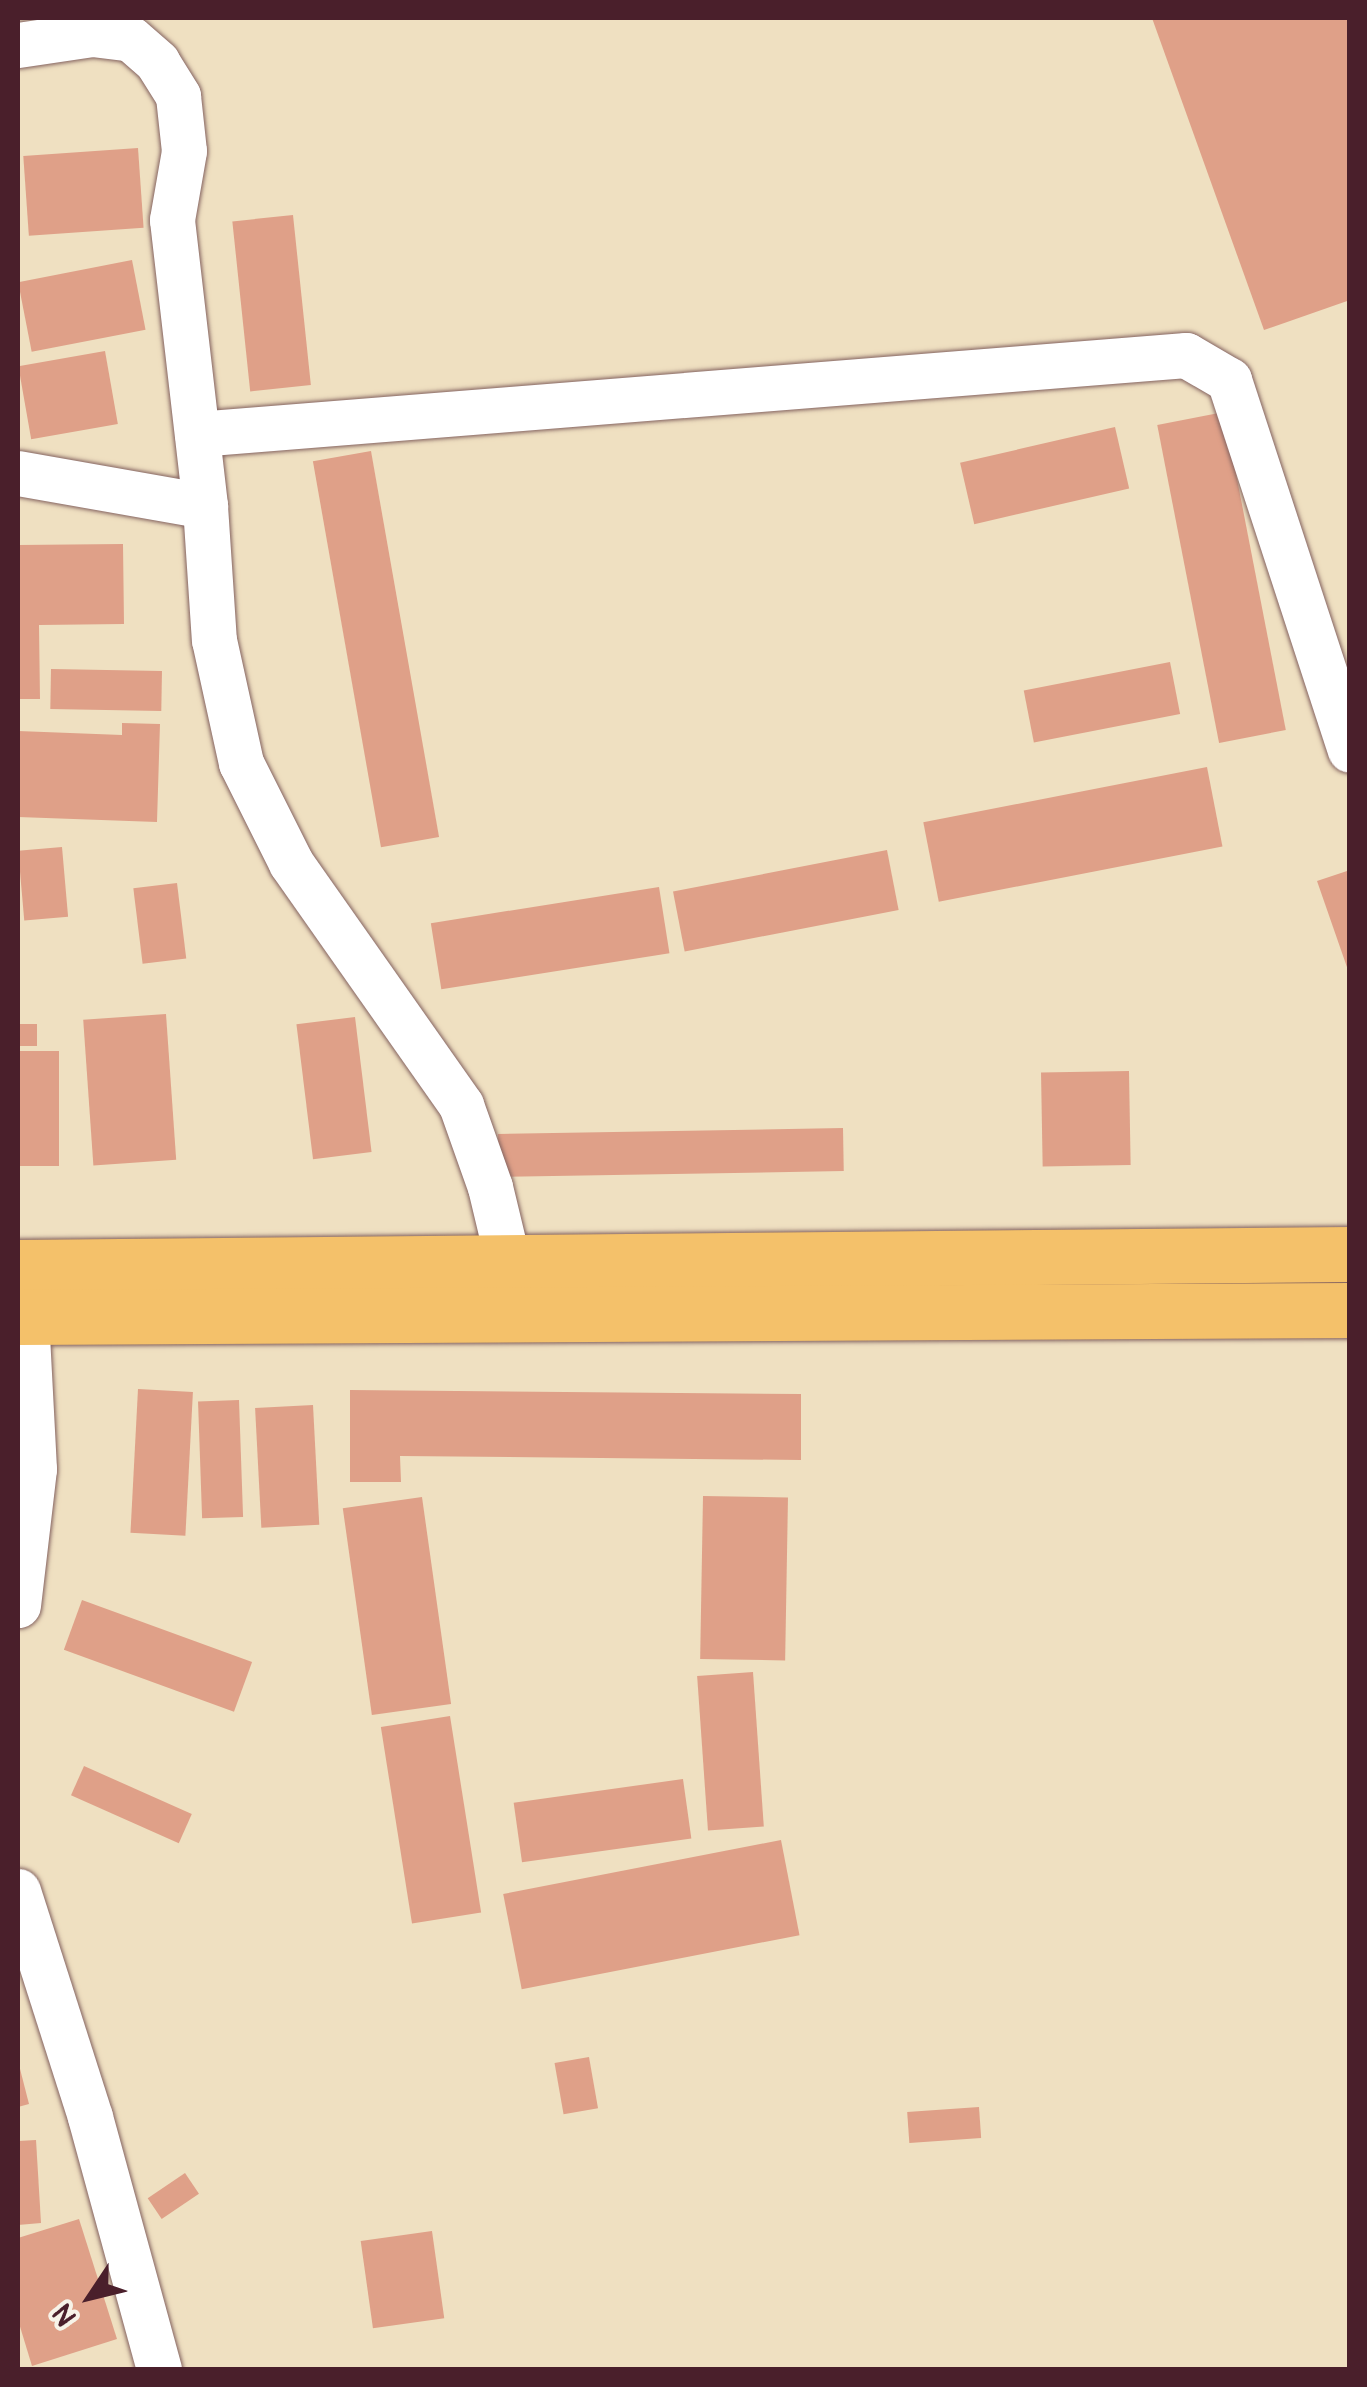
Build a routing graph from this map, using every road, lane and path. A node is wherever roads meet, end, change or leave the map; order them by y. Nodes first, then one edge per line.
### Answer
1 (18, 45) edge
2 (196, 434) junction
3 (18, 473) edge
4 (205, 506) junction
5 (1350, 750) edge
6 (1350, 1254) edge
7 (508, 1262) junction
8 (20, 1301) edge
9 (1350, 1310) edge
10 (18, 1605) edge
11 (18, 1890) edge
12 (159, 2370) edge

1 - 2 street
2 - 4 street
2 - 5 street
3 - 4 street
4 - 7 street
6 - 7 main road
7 - 8 main road
8 - 9 main road
8 - 10 street
11 - 12 street

